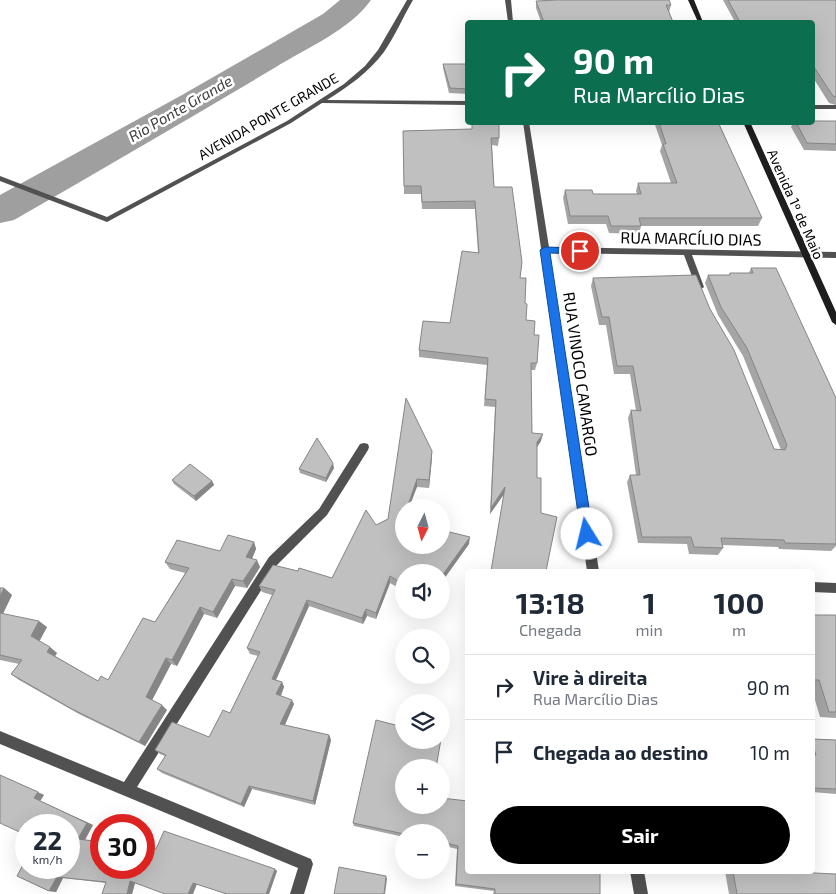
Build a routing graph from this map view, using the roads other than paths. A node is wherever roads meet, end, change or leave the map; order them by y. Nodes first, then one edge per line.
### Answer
1 (410, 0) edge
2 (508, 0) edge
3 (691, 0) edge
4 (511, 20) edge
5 (700, 20) edge
6 (323, 102) junction
7 (465, 103) edge
8 (815, 107) edge
9 (836, 107) edge
10 (526, 125) edge
11 (747, 125) edge
12 (0, 178) edge
13 (545, 250) junction
14 (687, 253) junction
15 (805, 254) junction
16 (836, 255) edge
17 (705, 298) edge
18 (836, 322) edge
19 (364, 447) dead end
20 (593, 569) edge
21 (815, 587) edge
22 (836, 588) edge
23 (0, 737) edge
24 (127, 790) junction
25 (638, 874) edge
26 (297, 894) edge
27 (641, 894) edge

1 - 6 street, AVENIDA PONTE GRANDE
2 - 4 street
3 - 5 street
6 - 7 street
6 - 12 street, AVENIDA PONTE GRANDE
8 - 9 street
10 - 13 street, RUA VINOCO CAMARGO
11 - 15 street, Avenida 1º de Maio
13 - 14 street, RUA MARCÍLIO DIAS
13 - 20 street, RUA VINOCO CAMARGO
14 - 15 street, RUA MARCÍLIO DIAS
14 - 17 street
15 - 16 street, RUA MARCÍLIO DIAS
15 - 18 street, Avenida 1º de Maio
19 - 24 street
21 - 22 street
23 - 24 street
24 - 26 street
25 - 27 street

